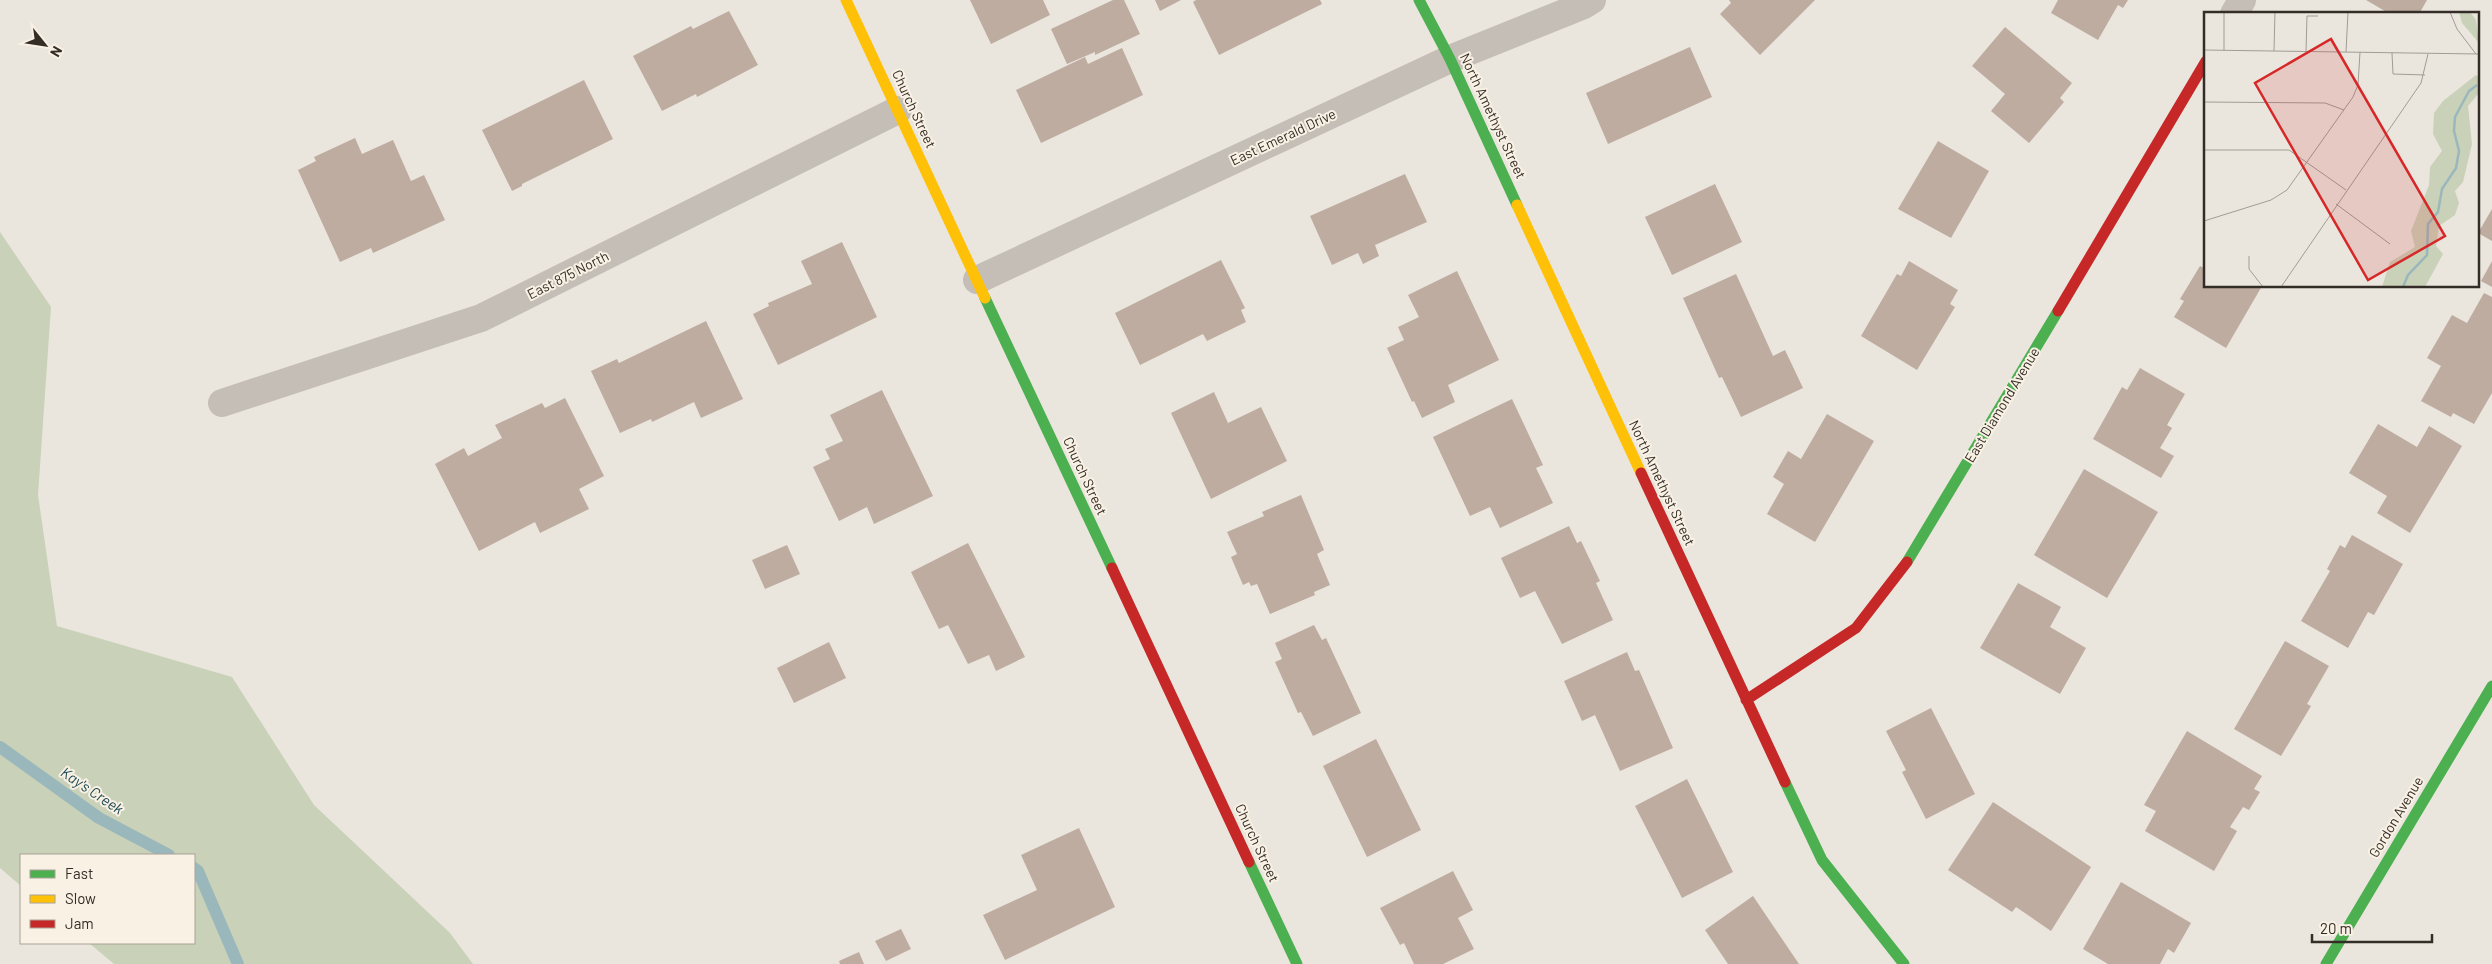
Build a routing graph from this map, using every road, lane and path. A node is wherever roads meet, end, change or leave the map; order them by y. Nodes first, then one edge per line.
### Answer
1 (846, 0) edge
2 (1419, 0) edge
3 (1592, 0) edge
4 (2242, 0) edge
5 (2235, 12) edge
6 (1450, 59) junction
7 (2204, 64) edge
8 (898, 110) junction
9 (977, 280) junction
10 (222, 403) dead end
11 (2492, 686) edge
12 (1746, 700) junction
13 (1297, 964) edge
14 (1904, 964) edge
15 (2326, 964) edge

1 - 8 street, Church Street
2 - 6 street, North Amethyst Street
3 - 6 street, East Emerald Drive
4 - 5 street
6 - 9 street, East Emerald Drive
6 - 12 street, North Amethyst Street
7 - 12 street, East Diamond Avenue
8 - 9 street, Church Street
8 - 10 street, East 875 North
9 - 13 street, Church Street
11 - 15 street, Gordon Avenue
12 - 14 street, North Amethyst Street

